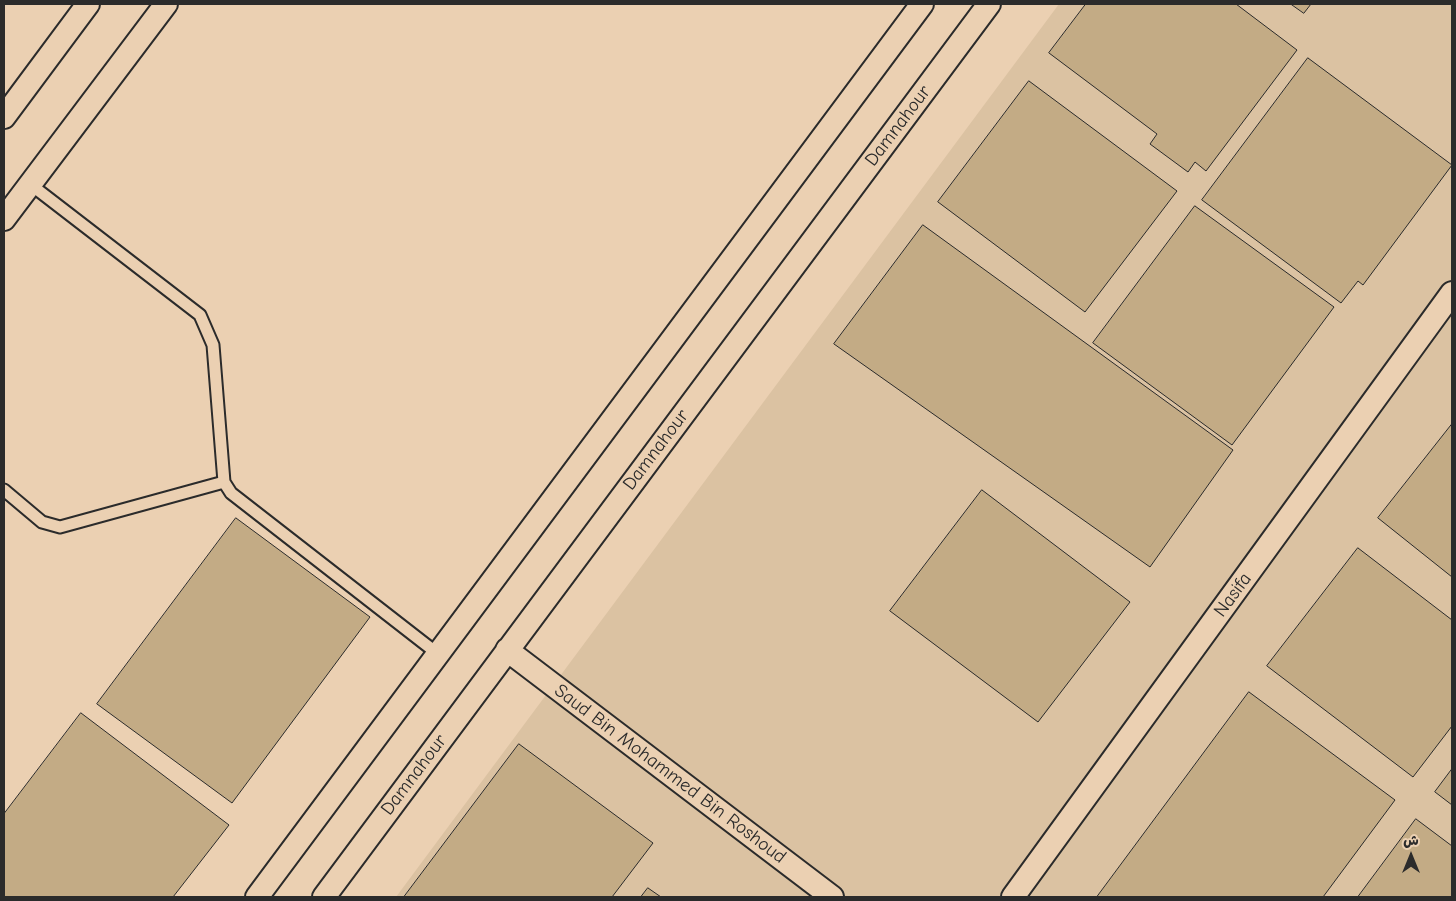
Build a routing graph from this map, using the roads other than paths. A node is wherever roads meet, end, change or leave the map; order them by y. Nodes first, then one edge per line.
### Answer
1 (88, 4) edge
2 (166, 4) edge
3 (922, 4) edge
4 (989, 4) edge
5 (4, 117) edge
6 (30, 184) junction
7 (4, 219) edge
8 (1452, 293) edge
9 (224, 482) junction
10 (4, 490) edge
11 (507, 650) junction
12 (438, 654) junction
13 (257, 897) edge
14 (324, 897) edge
15 (832, 897) edge
16 (1013, 897) edge

1 - 5 street
2 - 6 street
3 - 12 street
4 - 11 street, Damnahour
6 - 7 street
6 - 9 lane
8 - 16 street, Nasifa
9 - 10 lane
9 - 12 lane
11 - 14 street, Damnahour
11 - 15 street, Saud Bin Mohammed Bin Roshoud
12 - 13 street

